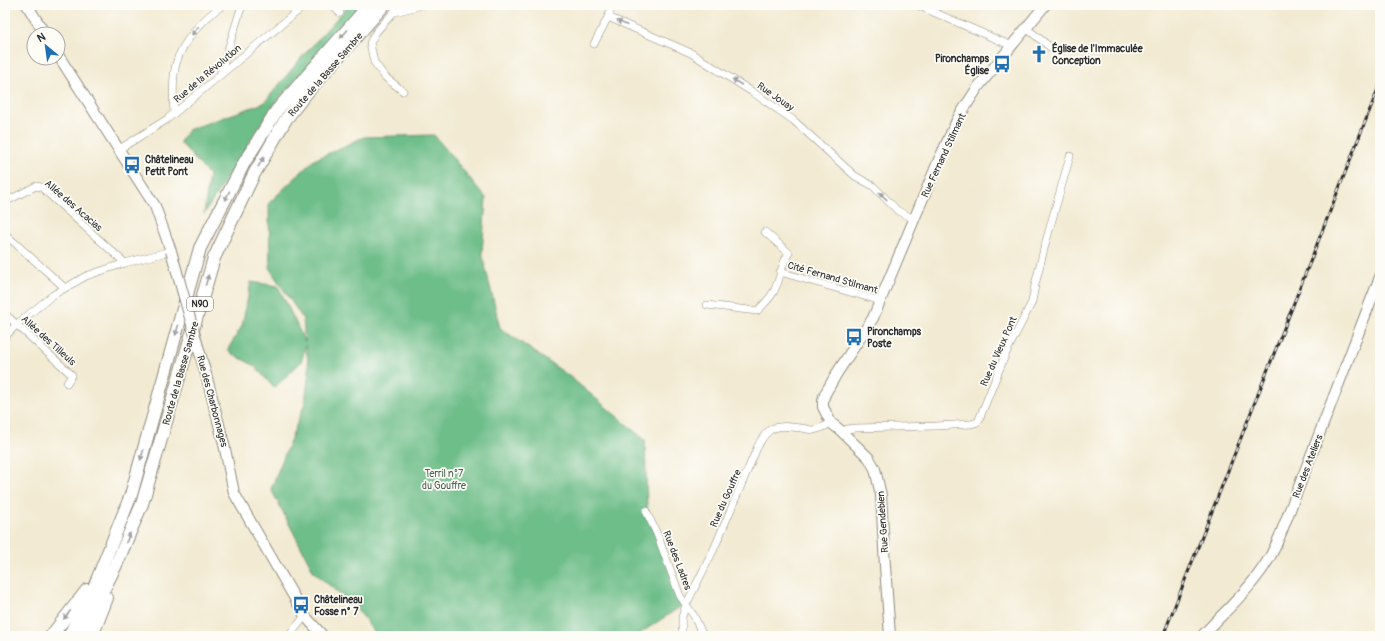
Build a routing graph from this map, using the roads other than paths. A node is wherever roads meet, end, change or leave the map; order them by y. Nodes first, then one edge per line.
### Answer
1 (27, 5) edge
2 (223, 5) edge
3 (242, 5) edge
4 (304, 5) edge
5 (332, 5) edge
6 (370, 5) edge
7 (400, 5) edge
8 (422, 5) edge
9 (612, 5) edge
10 (917, 5) edge
11 (1045, 5) edge
12 (389, 8) edge
13 (340, 13) dead end
14 (608, 17) junction
15 (40, 26) edge
16 (1026, 28) junction
17 (594, 44) dead end
18 (1012, 46) junction
19 (1056, 51) dead end
20 (65, 66) edge
21 (220, 76) junction
22 (403, 91) dead end
23 (174, 113) junction
24 (118, 150) junction
25 (1070, 156) dead end
26 (5, 202) edge
27 (914, 219) junction
28 (765, 232) dead end
29 (5, 234) edge
30 (171, 250) junction
31 (125, 263) junction
32 (780, 272) junction
33 (1380, 276) edge
34 (64, 288) junction
35 (881, 301) junction
36 (707, 304) dead end
37 (5, 314) edge
38 (17, 324) junction
39 (5, 337) edge
40 (67, 383) dead end
41 (831, 423) junction
42 (843, 432) junction
43 (646, 511) dead end
44 (111, 562) junction
45 (686, 605) junction
46 (305, 616) junction
47 (51, 636) edge
48 (69, 636) edge
49 (80, 636) edge
50 (92, 636) edge
51 (289, 636) edge
52 (323, 636) edge
53 (682, 636) edge
54 (703, 636) edge
55 (890, 636) edge
56 (1202, 636) edge

1 - 15 street
2 -> 23 street
3 - 21 street
4 - 21 street, Rue de la Révolution
5 - 13 street
6 -> 44 highway, Route de la Basse Sambre / N90
7 - 12 street
8 - 12 street
9 - 14 street
10 - 18 street
11 - 16 street, Rue Fernand Stilmant
12 - 22 street
44 -> 12 highway, Route de la Basse Sambre / N90
14 - 17 street
27 -> 14 street, Rue Jouay
16 - 18 street, Rue Fernand Stilmant
16 - 19 street
18 - 27 street, Rue Fernand Stilmant
20 - 24 street, Rue des Charbonnages
21 - 23 street, Rue de la Révolution
23 - 24 street, Rue de la Révolution
24 - 30 street, Rue des Charbonnages
25 - 42 street, Rue du Vieux Pont
26 - 31 street, Allée des Acacias
27 - 35 street, Rue Fernand Stilmant
28 - 32 street, Cité Fernand Stilmant
29 - 34 street
30 - 31 street
30 - 46 street, Rue des Charbonnages, bridge
31 - 34 street
32 - 35 street, Cité Fernand Stilmant
32 - 36 street, Cité Fernand Stilmant
33 - 56 street, Rue des Ateliers
34 - 38 street
35 - 41 street, Rue Gendebien
37 - 38 street, Allée des Tilleuls
38 - 39 street
38 - 40 street, Allée des Tilleuls
41 - 42 street, Rue Gendebien
41 - 45 street, Rue du Gouffre
42 - 55 street, Rue Gendebien
43 - 45 street, Rue des Ladres
44 -> 47 highway
44 - 48 highway, Route de la Basse Sambre / N90
44 - 49 highway, Route de la Basse Sambre / N90
44 - 50 highway
45 - 53 street, Rue du Gouffre
45 - 54 street, Rue des Ladres
46 - 51 street
46 - 52 street, Rue des Charbonnages

